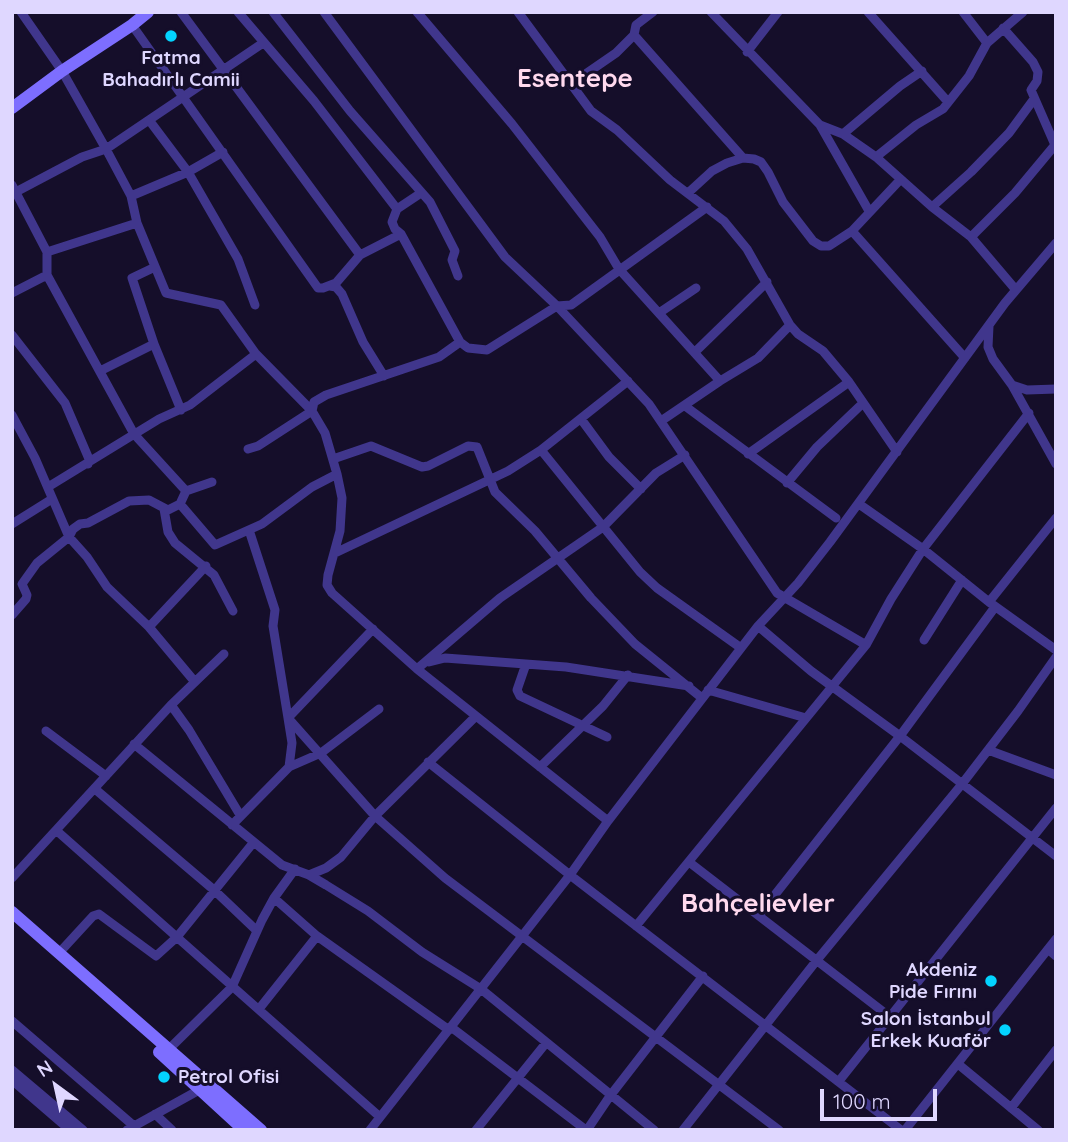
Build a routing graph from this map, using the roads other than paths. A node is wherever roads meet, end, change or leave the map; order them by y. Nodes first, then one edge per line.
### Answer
1 (21, 12) edge
2 (148, 12) edge
3 (181, 12) edge
4 (238, 12) edge
5 (274, 12) edge
6 (324, 12) edge
7 (417, 12) edge
8 (518, 12) edge
9 (653, 12) edge
10 (711, 12) edge
11 (778, 12) edge
12 (868, 12) edge
13 (963, 12) edge
14 (1023, 12) edge
15 (132, 25) junction
16 (1003, 28) junction
17 (634, 35) junction
18 (263, 43) junction
19 (987, 43) junction
20 (747, 52) junction
21 (62, 71) junction
22 (223, 71) junction
23 (922, 71) junction
24 (571, 84) junction
25 (182, 99) junction
26 (1034, 99) junction
27 (948, 102) junction
28 (12, 108) edge
29 (149, 120) junction
30 (820, 125) junction
31 (843, 134) junction
32 (106, 149) junction
33 (223, 152) junction
34 (876, 157) junction
35 (743, 158) junction
36 (188, 172) junction
37 (900, 180) junction
38 (13, 190) edge
39 (688, 192) junction
40 (421, 193) junction
41 (131, 196) junction
42 (707, 207) junction
43 (932, 207) junction
44 (397, 209) junction
45 (869, 211) junction
46 (136, 223) junction
47 (852, 231) junction
48 (401, 234) junction
49 (971, 236) junction
50 (1056, 243) edge
51 (47, 252) junction
52 (360, 255) junction
53 (155, 267) junction
54 (618, 269) junction
55 (47, 275) junction
56 (458, 276) dead end
57 (767, 282) junction
58 (330, 286) junction
59 (696, 288) dead end
60 (1016, 290) junction
61 (12, 293) edge
62 (255, 305) dead end
63 (557, 306) junction
64 (659, 313) junction
65 (790, 326) junction
66 (989, 326) junction
67 (12, 335) edge
68 (460, 342) junction
69 (154, 344) junction
70 (695, 352) junction
71 (256, 354) junction
72 (965, 358) junction
73 (100, 370) junction
74 (384, 376) junction
75 (628, 381) junction
76 (720, 381) junction
77 (849, 382) junction
78 (1012, 385) junction
79 (1056, 389) edge
80 (863, 404) junction
81 (685, 406) junction
82 (181, 410) junction
83 (312, 411) junction
84 (1029, 413) junction
85 (12, 415) edge
86 (581, 419) junction
87 (661, 421) junction
88 (134, 434) junction
89 (248, 449) dead end
90 (541, 450) junction
91 (897, 452) junction
92 (748, 454) junction
93 (685, 455) junction
94 (333, 459) junction
95 (88, 464) junction
96 (1056, 464) edge
97 (337, 474) junction
98 (491, 479) junction
99 (212, 482) dead end
100 (787, 483) junction
101 (48, 487) junction
102 (641, 489) junction
103 (186, 491) junction
104 (52, 499) junction
105 (180, 504) junction
106 (859, 504) junction
107 (163, 509) junction
108 (836, 518) dead end
109 (1056, 518) edge
110 (12, 524) edge
111 (603, 527) junction
112 (248, 530) junction
113 (69, 537) junction
114 (923, 549) junction
115 (335, 553) junction
116 (558, 557) junction
117 (206, 566) junction
118 (962, 580) junction
119 (784, 598) junction
120 (992, 605) junction
121 (233, 611) dead end
122 (12, 615) edge
123 (758, 626) junction
124 (149, 627) junction
125 (373, 629) junction
126 (925, 639) dead end
127 (866, 645) junction
128 (741, 648) junction
129 (1056, 650) edge
130 (224, 654) dead end
131 (1056, 657) edge
132 (526, 664) junction
133 (421, 667) junction
134 (628, 675) junction
135 (195, 682) junction
136 (689, 686) junction
137 (831, 686) junction
138 (705, 694) junction
139 (171, 705) junction
140 (379, 709) dead end
141 (476, 716) junction
142 (288, 718) junction
143 (806, 718) junction
144 (584, 725) junction
145 (46, 731) dead end
146 (900, 736) junction
147 (607, 737) dead end
148 (134, 744) junction
149 (988, 750) junction
150 (321, 753) junction
151 (428, 762) junction
152 (289, 767) junction
153 (540, 767) junction
154 (1056, 775) edge
155 (106, 776) junction
156 (962, 784) junction
157 (95, 789) junction
158 (1056, 808) edge
159 (240, 815) junction
160 (375, 816) junction
161 (608, 821) junction
162 (232, 825) junction
163 (57, 831) junction
164 (1032, 840) junction
165 (253, 843) junction
166 (1056, 856) edge
167 (689, 862) junction
168 (295, 869) junction
169 (309, 875) junction
170 (570, 875) junction
171 (12, 878) edge
172 (214, 890) junction
173 (274, 898) junction
174 (12, 912) edge
175 (759, 915) junction
176 (12, 921) edge
177 (636, 926) junction
178 (256, 930) junction
179 (317, 936) junction
180 (177, 937) junction
181 (523, 937) junction
182 (1056, 939) edge
183 (1048, 949) junction
184 (59, 953) junction
185 (1056, 956) edge
186 (817, 960) junction
187 (703, 976) junction
188 (232, 987) junction
189 (481, 989) junction
190 (259, 1009) junction
191 (890, 1017) junction
192 (12, 1021) edge
193 (766, 1025) junction
194 (450, 1029) junction
195 (655, 1036) junction
196 (547, 1043) junction
197 (169, 1049) junction
198 (1056, 1050) edge
199 (958, 1064) junction
200 (12, 1070) edge
201 (518, 1077) junction
202 (12, 1080) edge
203 (839, 1081) junction
204 (719, 1084) junction
205 (201, 1089) junction
206 (610, 1096) junction
207 (1011, 1108) junction
208 (155, 1114) junction
209 (380, 1117) junction
210 (130, 1128) edge
211 (70, 1130) edge
212 (83, 1130) edge
213 (172, 1130) edge
214 (244, 1130) edge
215 (261, 1130) edge
216 (370, 1130) edge
217 (476, 1130) edge
218 (586, 1130) edge
219 (654, 1130) edge
220 (683, 1130) edge
221 (779, 1130) edge
222 (903, 1130) edge
223 (1038, 1130) edge

1 - 21 street
2 - 15 main road
3 - 22 street
4 - 18 street
5 - 40 street
6 - 63 street
7 - 54 street
8 - 24 street
9 - 17 street
10 - 20 street
11 - 20 street
12 - 23 street
13 - 19 street
14 - 16 street
15 - 21 main road
15 - 25 street
16 - 19 street
16 - 26 street
17 - 24 street
17 - 35 street
18 - 22 street
18 - 44 street
19 - 27 street
20 - 30 street
21 - 28 main road
21 - 32 street
22 - 25 street
22 - 52 street
23 - 27 street
23 - 31 street
24 - 39 street
25 - 29 street
25 - 33 street
26 - 43 street
26 - 49 street
27 - 34 street
29 - 32 street
29 - 36 street
30 - 31 street
30 - 45 street
31 - 34 street
32 - 38 street
32 - 41 street
33 - 36 street
33 - 58 street
34 - 37 street
35 - 39 street
35 - 47 street
36 - 41 street
36 - 62 street
37 - 43 street
37 - 45 street
38 - 51 street
39 - 42 street
40 - 44 street
40 - 56 street
41 - 46 street
42 - 54 street
42 - 57 street
43 - 49 street
44 - 48 street
45 - 47 street
46 - 51 street
46 - 53 street
47 - 72 street
48 - 52 street
48 - 68 street
49 - 60 street
50 - 60 street
51 - 55 street
52 - 58 street
53 - 69 street
53 - 71 street
54 - 63 street
54 - 64 street
55 - 61 street
55 - 73 street
57 - 65 street
57 - 70 street
58 - 74 street
59 - 64 street
60 - 66 street
63 - 68 street
63 - 75 street
64 - 70 street
65 - 76 street
65 - 77 street
66 - 72 street
66 - 78 street
67 - 95 street
68 - 74 street
69 - 73 street
69 - 82 street
70 - 76 street
71 - 82 street
71 - 83 street
72 - 91 street
73 - 88 street
74 - 83 street
75 - 86 street
75 - 87 street
76 - 81 street
77 - 80 street
77 - 92 street
78 - 79 street
78 - 84 street
80 - 91 street
80 - 100 street
81 - 87 street
81 - 92 street
82 - 88 street
83 - 89 street
83 - 94 street
84 - 96 street
84 - 114 street
85 - 101 street
86 - 90 street
86 - 102 street
87 - 93 street
88 - 95 street
88 - 103 street
90 - 98 street
90 - 111 street
91 - 106 street
92 - 100 street
93 - 102 street
93 - 119 street
94 - 97 street
94 - 98 street
95 - 101 street
97 - 112 street
97 - 115 street
98 - 115 street
98 - 116 street
99 - 103 street
100 - 108 street
101 - 104 street
102 - 111 street
103 - 105 street
104 - 110 street
104 - 113 street
105 - 107 street
105 - 112 street
106 - 114 street
106 - 119 street
107 - 113 street
107 - 117 street
109 - 120 street
111 - 116 street
111 - 128 street
112 - 142 street
113 - 122 street
113 - 124 street
114 - 118 street
114 - 127 street
115 - 125 street
116 - 133 street
116 - 136 street
117 - 121 street
117 - 124 street
118 - 120 street
118 - 126 street
119 - 123 street
119 - 127 street
120 - 129 street
120 - 146 street
123 - 128 street
123 - 137 street
124 - 135 street
125 - 133 street
125 - 142 street
127 - 137 street
128 - 138 street
130 - 135 street
131 - 149 street
132 - 133 street
132 - 134 street
132 - 144 street
133 - 141 street
134 - 136 street
134 - 144 street
135 - 139 street
136 - 138 street
137 - 143 street
137 - 146 street
138 - 143 street
138 - 161 street
139 - 148 street
139 - 159 street
140 - 150 street
141 - 151 street
141 - 153 street
142 - 150 street
142 - 152 street
143 - 167 street
144 - 147 street
144 - 153 street
145 - 155 street
146 - 156 street
146 - 175 street
148 - 155 street
148 - 162 street
149 - 154 street
149 - 156 street
150 - 152 street
150 - 160 street
151 - 160 street
151 - 170 street
152 - 159 street
153 - 161 street
155 - 157 street
156 - 164 street
156 - 186 street
157 - 163 street
157 - 172 street
158 - 164 street
159 - 162 street
160 - 169 street
160 - 181 street
161 - 170 street
162 - 165 street
163 - 171 street
163 - 180 street
164 - 166 street
164 - 191 street
165 - 168 street
165 - 172 street
167 - 175 street
167 - 177 street
168 - 169 street
168 - 173 street
169 - 189 street
170 - 177 street
170 - 181 street
172 - 178 street
172 - 180 street
173 - 178 street
173 - 179 street
174 - 184 main road
175 - 186 street
176 - 205 main road
177 - 187 street
178 - 188 street
179 - 190 street
179 - 194 street
180 - 184 street
180 - 188 street
181 - 189 street
181 - 195 street
182 - 183 street
183 - 185 street
183 - 199 street
184 - 197 main road
186 - 191 street
186 - 193 street
187 - 193 street
187 - 195 street
188 - 190 street
188 - 197 street
189 - 194 street
189 - 196 street
190 - 209 street
191 - 203 street
192 - 210 street
193 - 203 street
193 - 204 street
194 - 201 street
194 - 209 street
195 - 204 street
195 - 206 street
196 - 201 street
196 - 206 street
197 - 215 main road
198 - 207 street
199 - 207 street
199 - 222 street
200 - 212 street
201 - 217 street
201 - 218 street
202 - 211 street
203 - 222 street
204 - 220 street
204 - 221 street
205 - 208 street
205 - 214 main road
206 - 218 street
206 - 219 street
207 - 223 street
208 - 210 street
208 - 213 street
209 - 216 street

